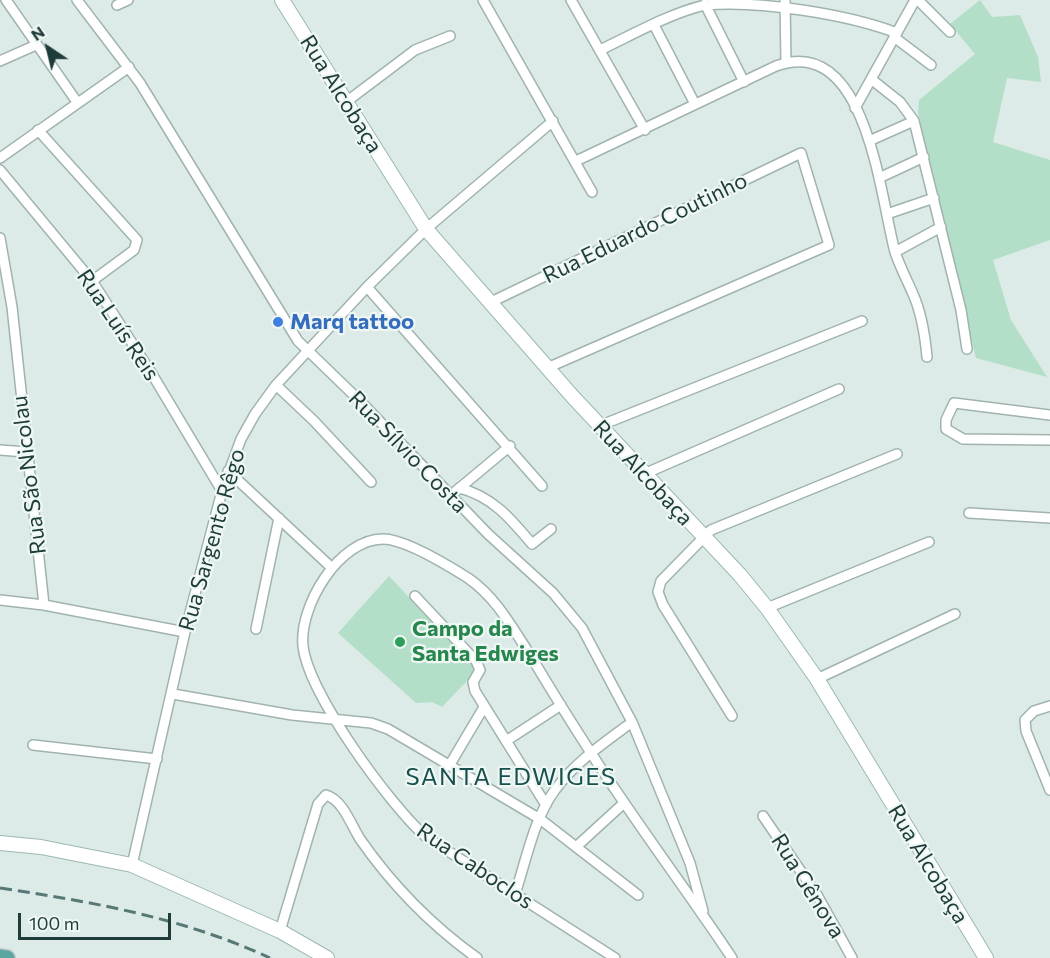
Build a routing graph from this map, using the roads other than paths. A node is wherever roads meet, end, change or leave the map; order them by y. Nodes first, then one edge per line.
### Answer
1 (6, 0) edge
2 (77, 0) edge
3 (128, 0) edge
4 (282, 0) edge
5 (483, 0) edge
6 (917, 0) edge
7 (573, 1) edge
8 (784, 2) edge
9 (705, 4) junction
10 (117, 6) dead end
11 (654, 25) junction
12 (950, 32) dead end
13 (895, 35) junction
14 (450, 36) dead end
15 (36, 45) junction
16 (600, 50) junction
17 (0, 61) edge
18 (786, 62) junction
19 (931, 65) dead end
20 (129, 67) junction
21 (871, 79) junction
22 (744, 82) junction
23 (77, 102) junction
24 (346, 102) junction
25 (695, 104) junction
26 (855, 108) junction
27 (553, 121) junction
28 (914, 121) junction
29 (38, 130) junction
30 (645, 130) junction
31 (869, 141) junction
32 (924, 157) junction
33 (0, 158) edge
34 (576, 161) junction
35 (0, 170) edge
36 (879, 178) junction
37 (592, 192) dead end
38 (934, 198) junction
39 (887, 214) junction
40 (941, 227) junction
41 (426, 229) junction
42 (0, 238) edge
43 (895, 252) junction
44 (92, 281) junction
45 (367, 287) junction
46 (489, 303) junction
47 (0, 307) edge
48 (12, 307) junction
49 (862, 321) dead end
50 (967, 349) dead end
51 (306, 352) junction
52 (927, 357) dead end
53 (547, 368) junction
54 (276, 385) junction
55 (839, 388) dead end
56 (1050, 415) edge
57 (599, 426) junction
58 (1050, 440) edge
59 (510, 446) junction
60 (0, 450) edge
61 (26, 452) junction
62 (897, 454) dead end
63 (228, 471) junction
64 (644, 474) junction
65 (371, 482) dead end
66 (542, 486) dead end
67 (459, 488) junction
68 (222, 491) junction
69 (450, 495) junction
70 (969, 513) dead end
71 (279, 518) junction
72 (1050, 518) edge
73 (551, 530) dead end
74 (704, 538) junction
75 (929, 542) dead end
76 (332, 568) junction
77 (415, 596) dead end
78 (0, 600) edge
79 (44, 605) junction
80 (768, 608) junction
81 (955, 614) dead end
82 (256, 629) dead end
83 (185, 632) junction
84 (817, 679) junction
85 (173, 694) junction
86 (561, 705) junction
87 (1050, 706) edge
88 (484, 707) junction
89 (732, 716) dead end
90 (337, 721) junction
91 (632, 722) junction
92 (506, 741) junction
93 (33, 745) dead end
94 (591, 753) junction
95 (157, 759) junction
96 (449, 766) junction
97 (1050, 790) edge
98 (624, 803) junction
99 (546, 805) junction
100 (763, 816) dead end
101 (540, 819) junction
102 (0, 843) edge
103 (577, 846) junction
104 (132, 866) junction
105 (515, 894) junction
106 (638, 895) dead end
107 (705, 916) junction
108 (280, 931) junction
109 (0, 957) edge
110 (6, 958) edge
111 (327, 958) edge
112 (477, 958) edge
113 (615, 958) edge
114 (732, 958) edge
115 (852, 958) edge
116 (986, 958) edge

1 - 15 street
2 - 20 street, Rua Sílvio Costa
3 - 10 street
4 - 24 main road, Rua Alcobaça
5 - 27 street
6 - 12 street
6 - 13 street
7 - 16 street
8 - 9 street
8 - 13 street
8 - 18 street
9 - 11 street
9 - 22 street
11 - 16 street
11 - 25 street
13 - 19 street
13 - 21 street
14 - 24 street
15 - 17 street
15 - 23 street
16 - 30 street
18 - 22 street
18 - 26 street
20 - 23 street
20 - 51 street, Rua Sílvio Costa
21 - 26 street
21 - 28 street
22 - 25 street
23 - 29 street
24 - 41 main road, Rua Alcobaça
25 - 30 street
26 - 31 street
27 - 34 street
27 - 41 street, Rua Sargento Rêgo
28 - 31 street
28 - 32 street
29 - 33 street
29 - 44 street
30 - 34 street
31 - 36 street
32 - 36 street
32 - 38 street
34 - 37 street
35 - 44 street, Rua Luís Reis
36 - 39 street
38 - 39 street
38 - 40 street
39 - 43 street
40 - 43 street
40 - 50 street
41 - 45 street, Rua Sargento Rêgo
41 - 46 main road, Rua Alcobaça
42 - 48 street, Rua São Nicolau
43 - 52 street
44 - 68 street, Rua Luís Reis
45 - 51 street, Rua Sargento Rêgo
45 - 59 street
46 - 53 main road, Rua Alcobaça
46 - 53 street, Rua Eduardo Coutinho
47 - 48 street
48 - 61 street, Rua São Nicolau
49 - 57 street
51 - 54 street, Rua Sargento Rêgo
51 - 69 street, Rua Sílvio Costa
53 - 57 main road, Rua Alcobaça
54 - 63 street, Rua Sargento Rêgo
54 - 65 street
55 - 64 street
56 - 58 street
57 - 64 main road, Rua Alcobaça
59 - 66 street
59 - 67 street
60 - 61 street
61 - 79 street, Rua São Nicolau
62 - 74 street
63 - 68 street, Rua Sargento Rêgo
63 - 71 street
64 - 74 main road, Rua Alcobaça
67 - 69 street
67 - 73 street
68 - 83 street, Rua Sargento Rêgo
69 - 91 street, Rua Sílvio Costa
70 - 72 street
71 - 76 street
71 - 82 street
74 - 80 main road, Rua Alcobaça
74 - 89 street
75 - 80 street
76 - 86 street
76 - 90 street, Rua Caboclos
77 - 88 street
78 - 79 street
79 - 83 street
80 - 84 main road, Rua Alcobaça
81 - 84 street
83 - 85 street, Rua Sargento Rêgo
84 - 116 main road, Rua Alcobaça
85 - 90 street
85 - 95 street, Rua Sargento Rêgo
86 - 92 street
86 - 94 street
87 - 97 street
88 - 92 street
88 - 96 street
90 - 96 street
90 - 105 street, Rua Caboclos
91 - 94 street
91 - 107 street, Rua Sílvio Costa
92 - 99 street
93 - 95 street
94 - 98 street
94 - 99 street
95 - 104 street, Rua Sargento Rêgo
96 - 101 street
98 - 103 street
98 - 107 street
99 - 101 street
100 - 115 street, Rua Gênova
101 - 103 street
101 - 105 street
102 - 104 main road
103 - 106 street
104 - 108 main road
105 - 113 street, Rua Caboclos
107 - 114 street
108 - 111 main road
108 - 112 street
109 - 110 main road

